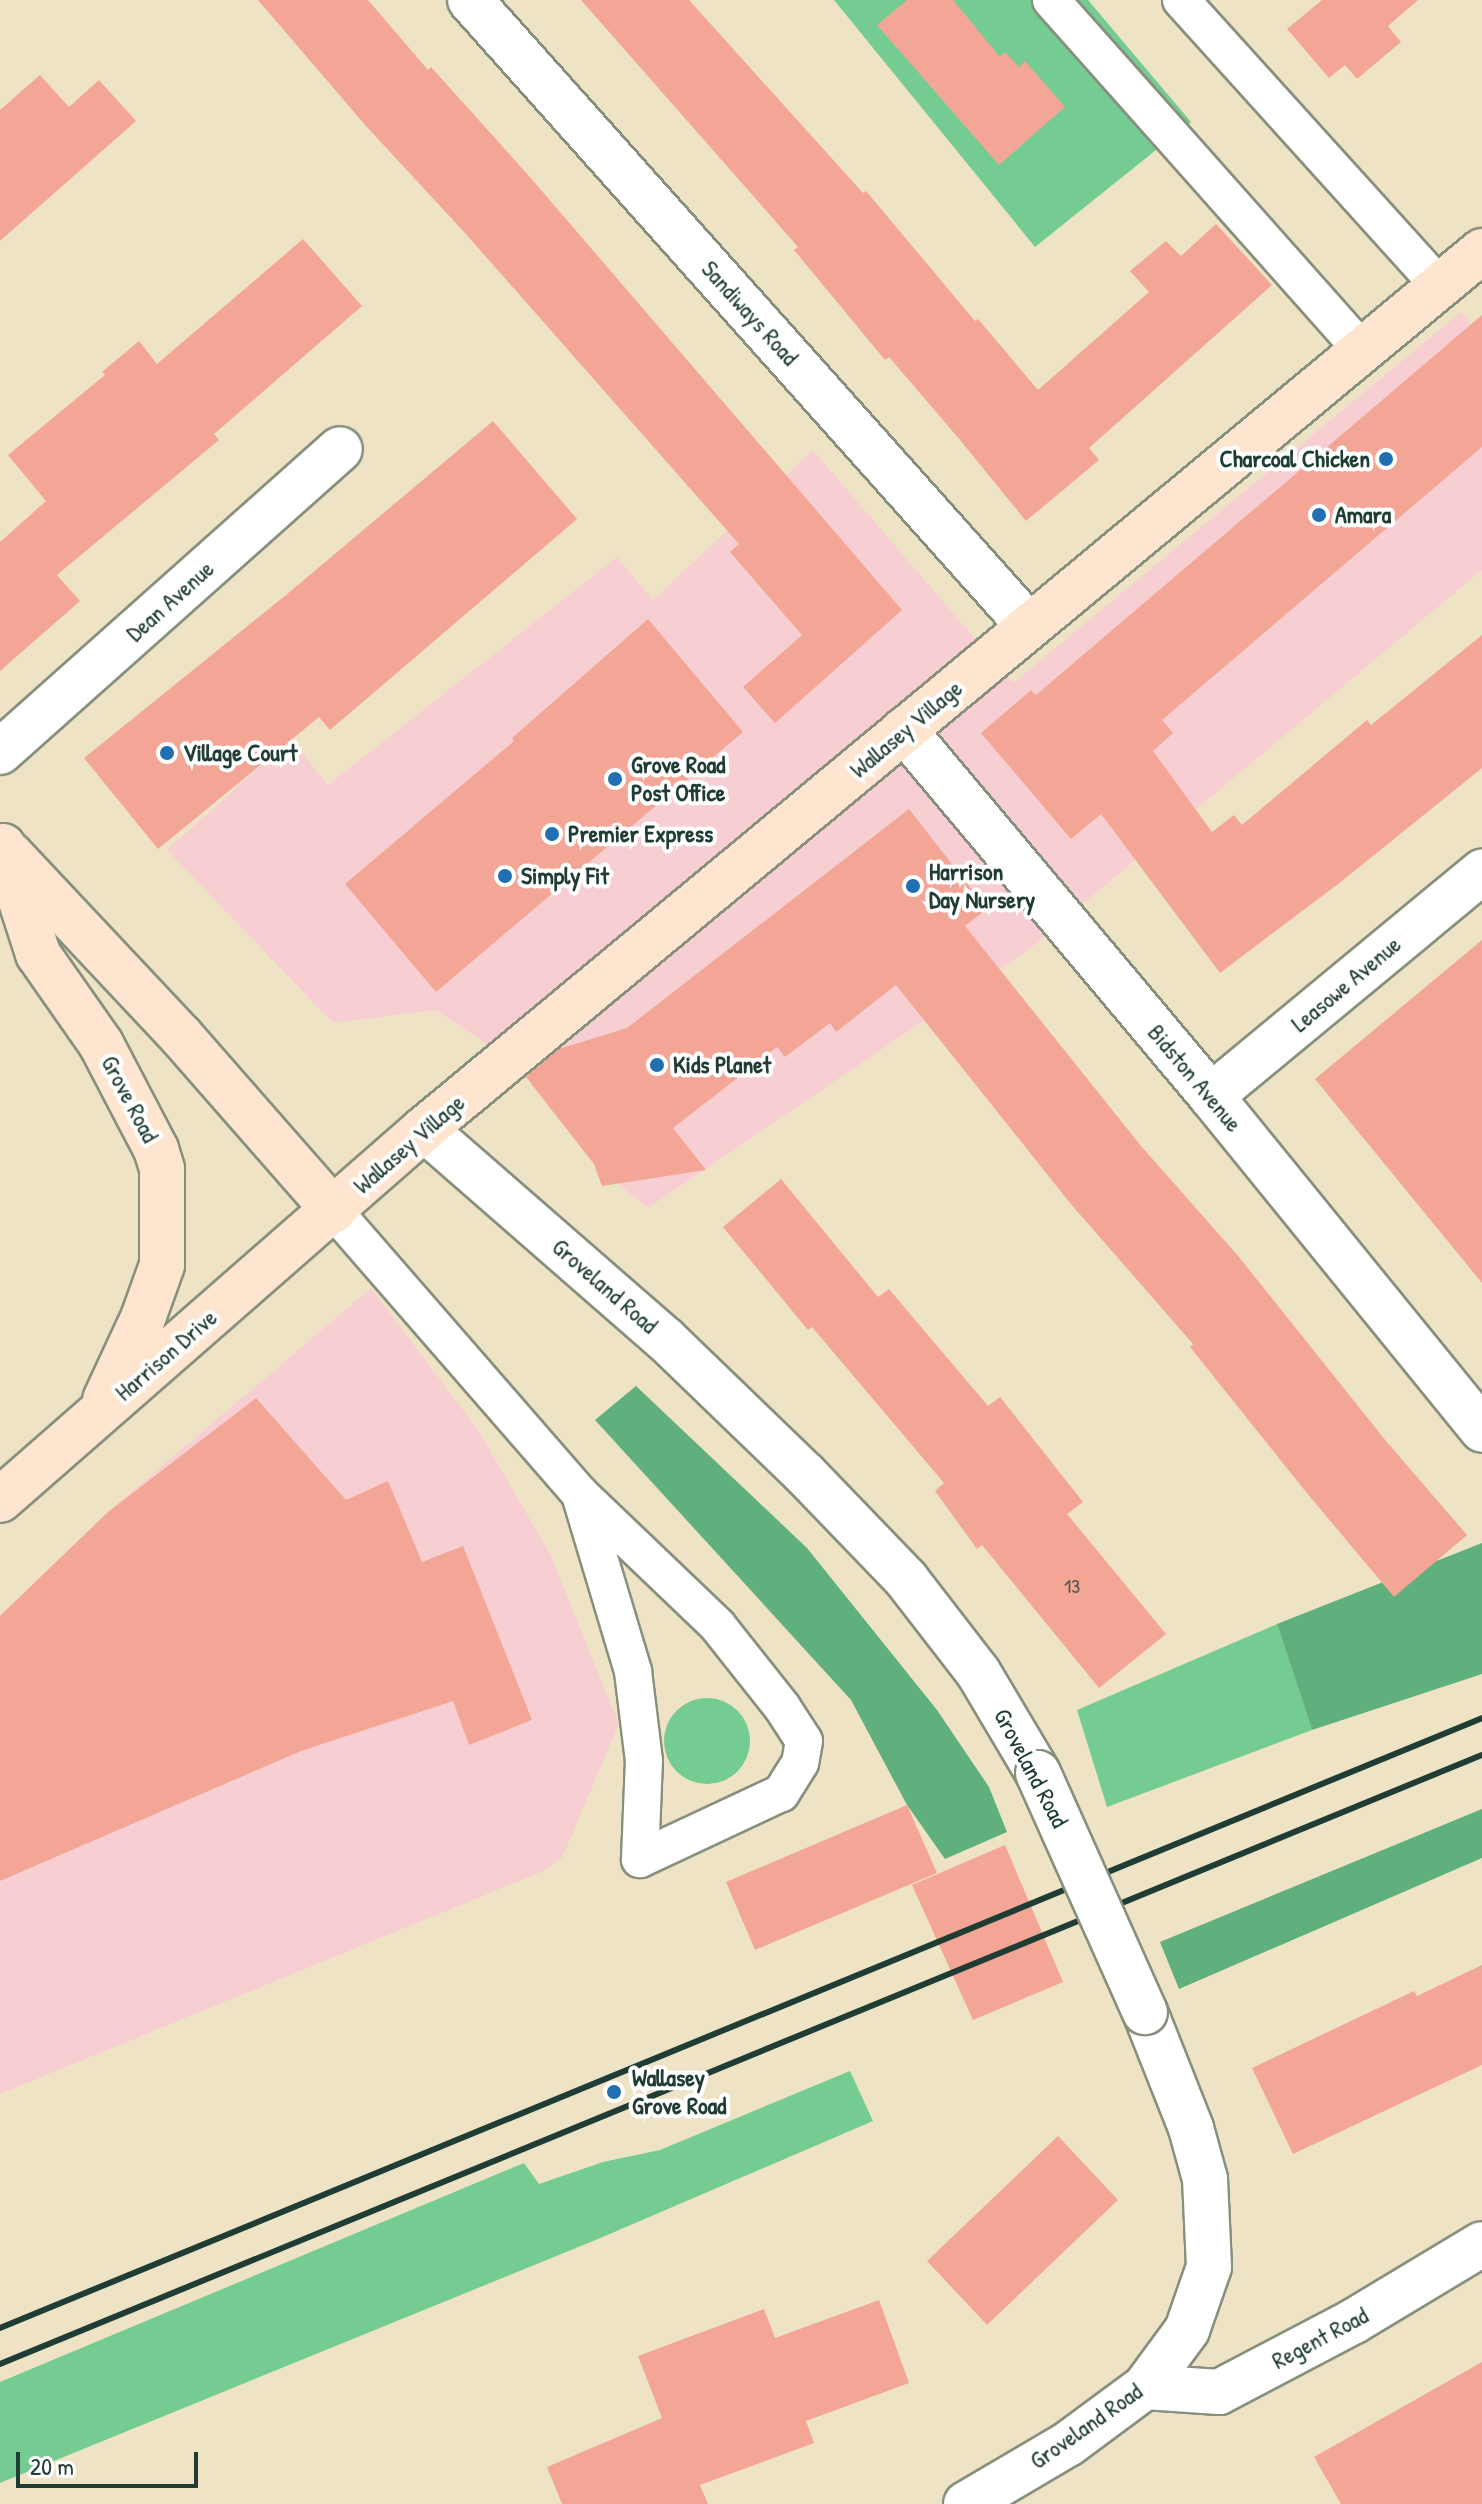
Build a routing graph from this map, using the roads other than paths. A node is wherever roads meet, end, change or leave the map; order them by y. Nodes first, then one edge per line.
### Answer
1 (470, 0) edge
2 (1051, 0) edge
3 (1181, 0) edge
4 (1481, 254) edge
5 (1439, 286) junction
6 (1362, 350) junction
7 (340, 449) dead end
8 (1029, 626) junction
9 (904, 730) junction
10 (0, 752) edge
11 (1, 845) edge
12 (1482, 872) edge
13 (1211, 1096) junction
14 (424, 1129) junction
15 (334, 1211) junction
16 (100, 1412) junction
17 (1482, 1430) edge
18 (580, 1494) junction
19 (0, 1500) edge
20 (1482, 2244) edge
21 (1145, 2387) junction
22 (974, 2502) edge

1 - 8 street, Sandiways Road
2 - 6 lane
3 - 5 lane
4 - 5 main road, Wallasey Village
5 - 6 main road, Wallasey Village
6 - 8 main road, Wallasey Village
7 - 10 street, Dean Avenue
8 - 9 main road, Wallasey Village
9 - 13 street, Bidston Avenue
9 - 14 main road, Wallasey Village
11 - 15 main road, Grove Road
11 - 16 main road, Grove Road
12 - 13 street, Leasowe Avenue
13 - 17 street, Bidston Avenue
14 - 15 main road, Wallasey Village
14 - 21 street, Groveland Road, bridge
15 - 16 main road, Harrison Drive
15 - 18 lane
16 - 19 main road, Harrison Drive
18 - 18 lane
20 - 21 street, Regent Road
21 - 22 street, Groveland Road

